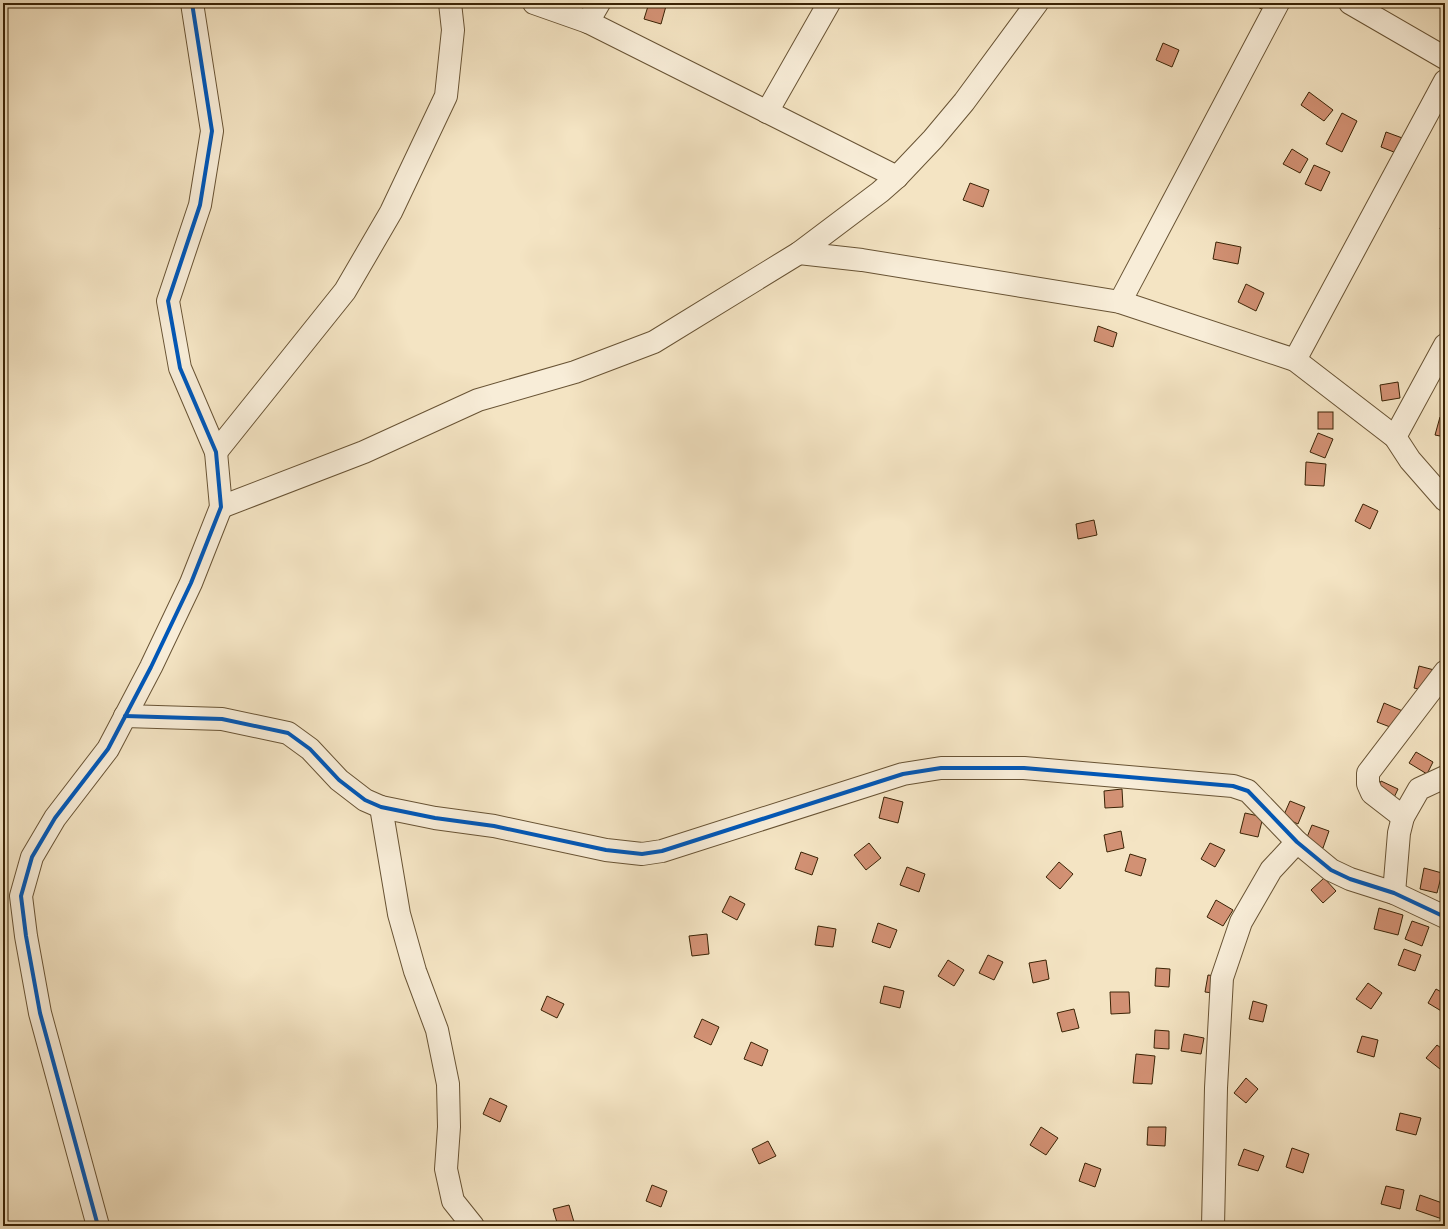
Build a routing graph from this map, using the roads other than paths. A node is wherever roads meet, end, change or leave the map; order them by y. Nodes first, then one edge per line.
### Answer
1 (192, 3) edge
2 (450, 3) edge
3 (534, 3) edge
4 (599, 3) edge
5 (829, 3) edge
6 (1037, 3) edge
7 (1278, 3) edge
8 (1350, 3) edge
9 (588, 22) junction
10 (1445, 58) edge
11 (1445, 81) edge
12 (768, 112) junction
13 (897, 177) junction
14 (799, 253) junction
15 (1120, 302) junction
16 (1445, 345) edge
17 (1296, 360) junction
18 (1395, 437) junction
19 (216, 452) junction
20 (1445, 500) edge
21 (221, 507) junction
22 (1445, 672) edge
23 (125, 716) junction
24 (1445, 777) edge
25 (381, 807) junction
26 (1403, 817) junction
27 (1297, 842) junction
28 (1394, 893) junction
29 (1445, 917) edge
30 (98, 1226) edge
31 (474, 1226) edge
32 (1212, 1226) edge

1 - 19 street
2 - 19 street
3 - 9 street
4 - 9 street
5 - 12 street
6 - 13 street
7 - 15 street
8 - 10 street
9 - 12 street
11 - 17 street
12 - 13 street
13 - 14 street
14 - 15 street
14 - 21 street
15 - 17 street
16 - 18 street
17 - 18 street
18 - 20 street
19 - 21 street
21 - 23 street
22 - 26 street
23 - 25 street
23 - 30 street
24 - 26 street
25 - 27 street
25 - 31 street
26 - 28 street
27 - 28 street
27 - 32 street
28 - 29 street

